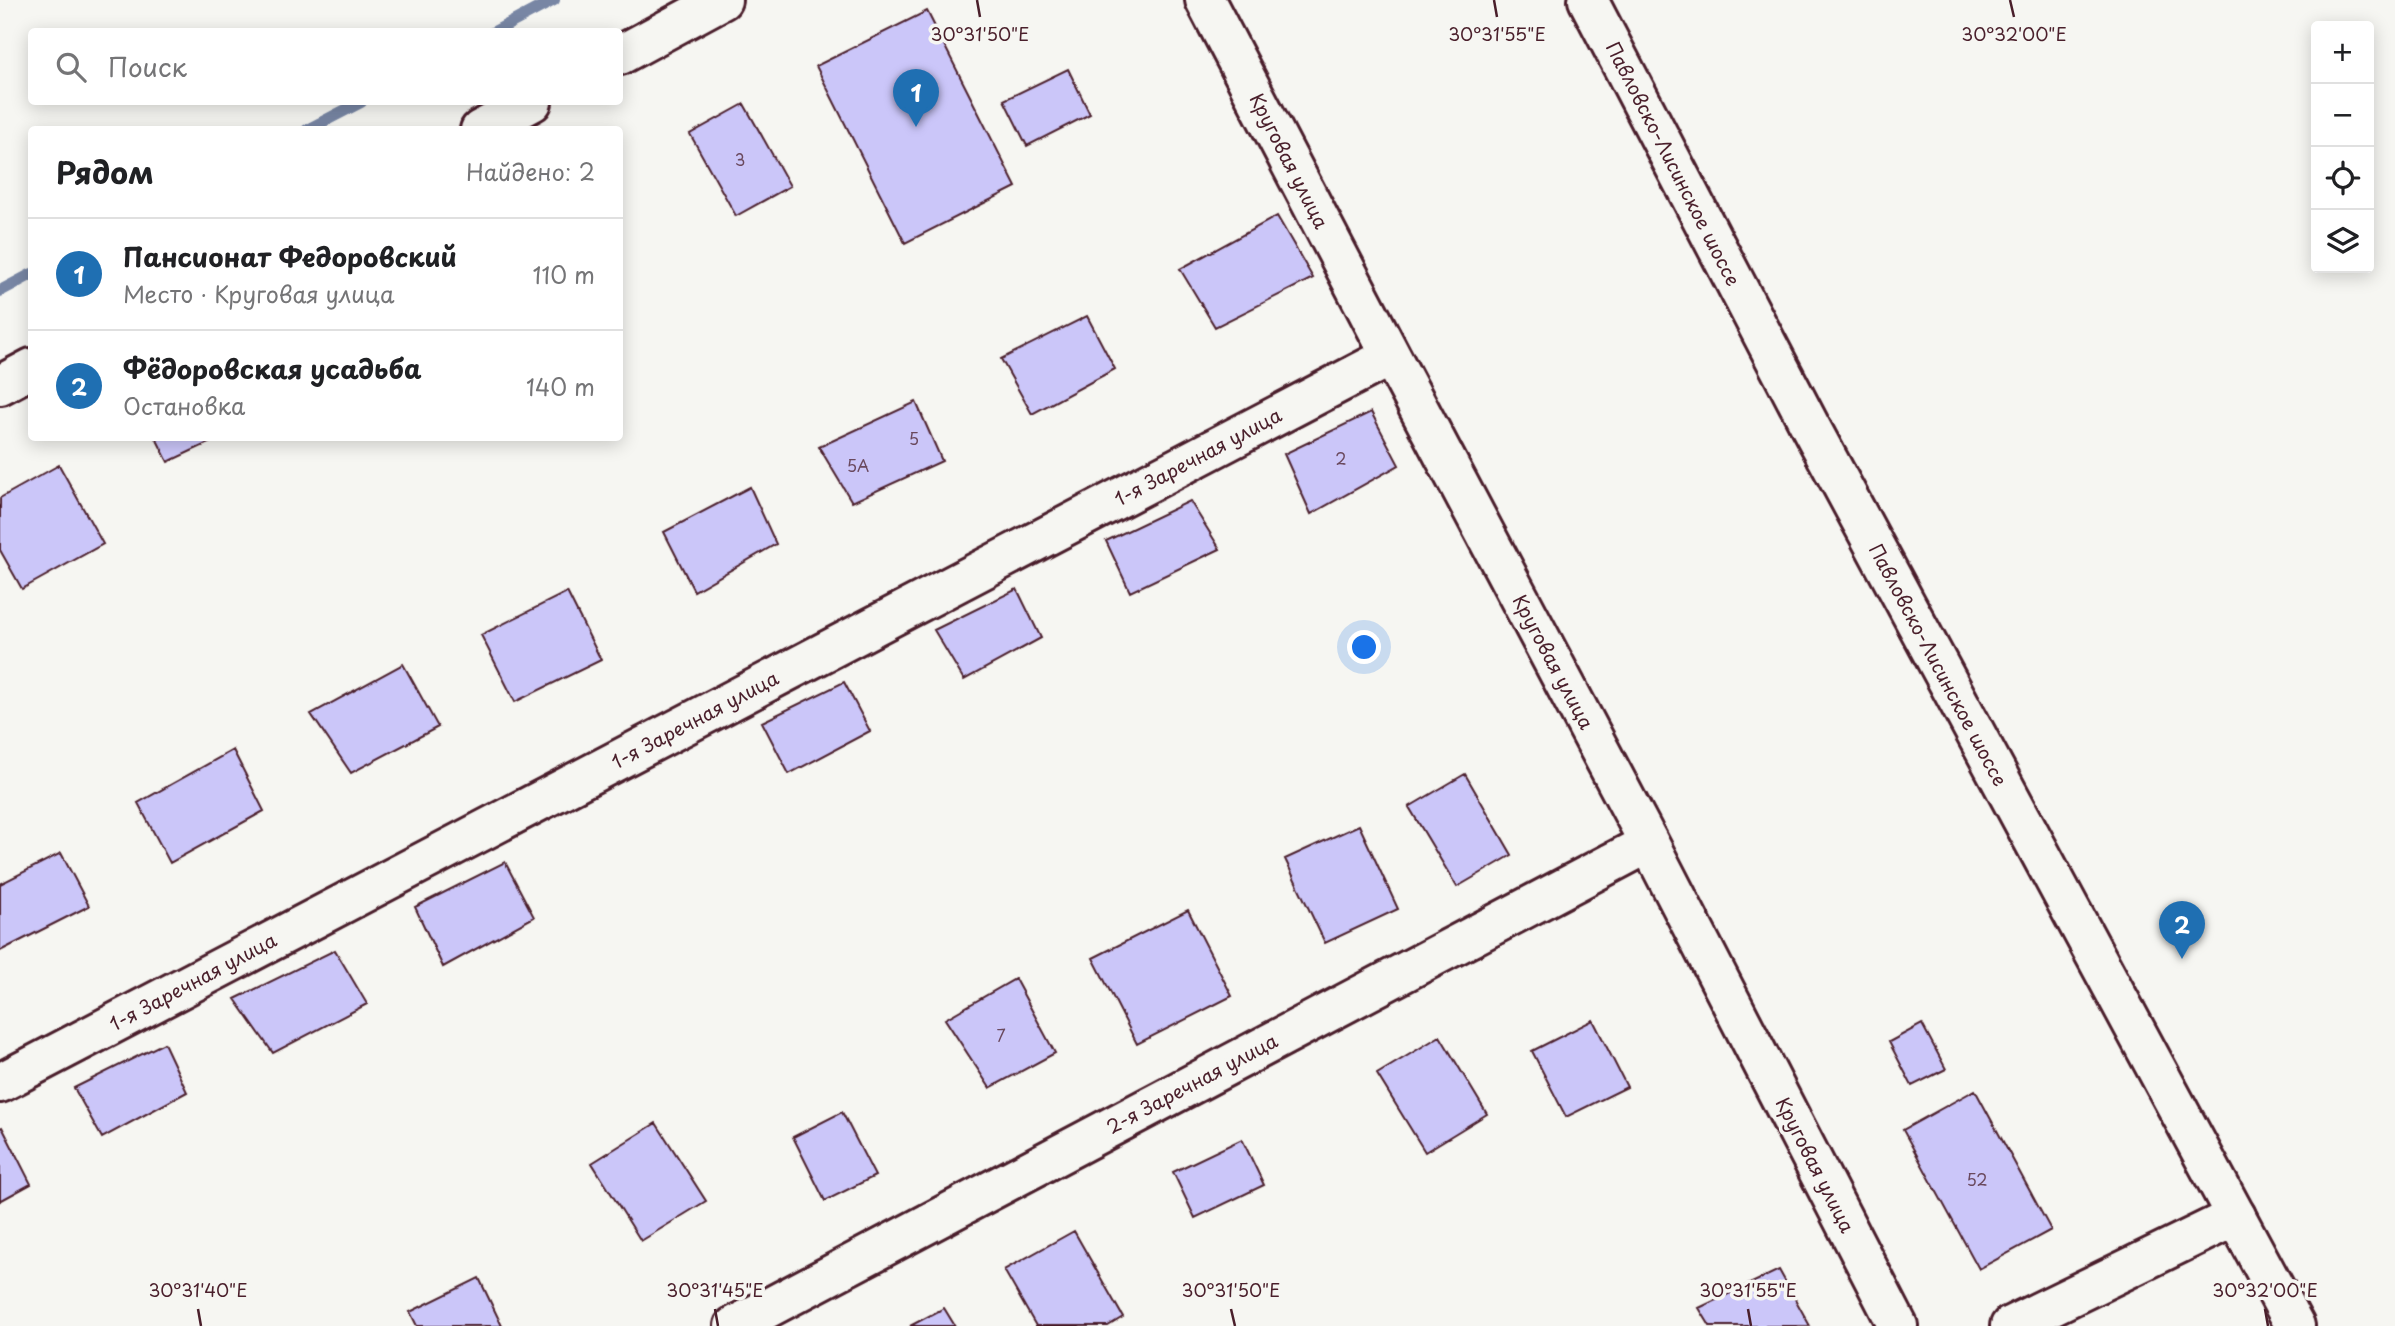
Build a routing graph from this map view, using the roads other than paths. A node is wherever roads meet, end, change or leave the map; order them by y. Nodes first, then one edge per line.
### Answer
1 (722, 0) edge
2 (1205, 0) edge
3 (1588, 0) edge
4 (623, 53) edge
5 (526, 105) edge
6 (487, 126) edge
7 (1391, 356) junction
8 (28, 370) edge
9 (0, 385) edge
10 (1649, 843) junction
11 (0, 1083) edge
12 (2236, 1216) junction
13 (734, 1326) edge
14 (1898, 1326) edge
15 (2010, 1326) edge
16 (2295, 1326) edge

1 - 4 street
2 - 7 street, Круговая улица
3 - 12 street, Павловско-Лисинское шоссе
5 - 6 street
7 - 10 street, Круговая улица
7 - 11 street, 1-я Заречная улица
8 - 9 street
10 - 13 street, 2-я Заречная улица
10 - 14 street, Круговая улица
12 - 15 street
12 - 16 street, Павловско-Лисинское шоссе

